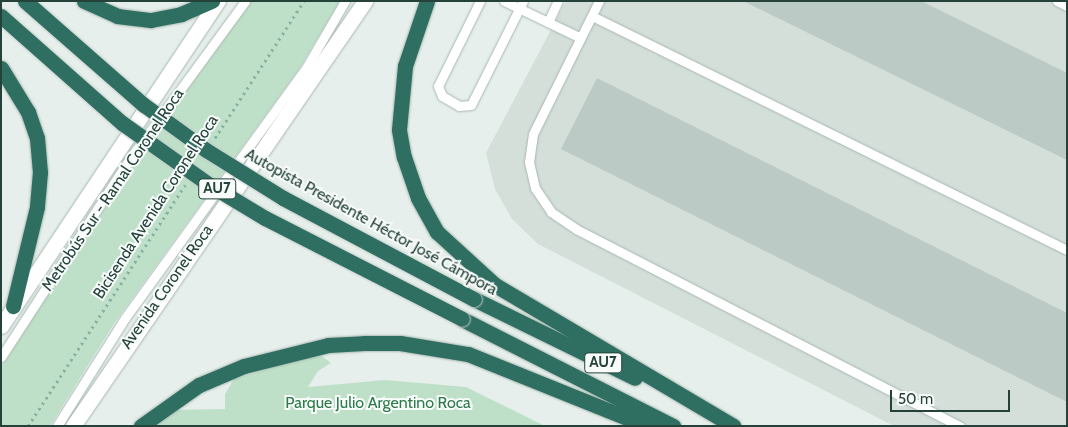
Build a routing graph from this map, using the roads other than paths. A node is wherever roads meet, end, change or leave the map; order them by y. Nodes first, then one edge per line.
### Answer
1 (25, 1) edge
2 (84, 1) edge
3 (212, 1) edge
4 (218, 1) edge
5 (245, 1) edge
6 (345, 1) edge
7 (365, 1) edge
8 (427, 1) edge
9 (480, 1) edge
10 (504, 1) edge
11 (558, 1) edge
12 (599, 1) edge
13 (1057, 1) edge
14 (521, 5) edge
15 (1067, 6) edge
16 (1, 16) edge
17 (592, 16) junction
18 (548, 22) junction
19 (580, 38) junction
20 (1, 68) edge
21 (1067, 250) edge
22 (13, 306) junction
23 (1, 326) edge
24 (1, 357) edge
25 (57, 426) edge
26 (72, 426) edge
27 (141, 426) edge
28 (647, 426) edge
29 (673, 426) edge
30 (733, 426) edge
31 (960, 426) edge

1 - 30 highway, Autopista Presidente Héctor José Cámpora / AU7, bridge
2 - 3 highway
4 - 22 main road
5 - 24 lane, Metrobús Sur - Ramal Coronel Roca
6 - 25 lane
7 - 26 main road, Avenida Coronel Roca
8 - 30 highway
9 - 14 lane
10 - 14 lane
11 - 18 lane
12 - 17 lane
13 - 15 lane
14 - 18 lane
16 - 29 highway, AU7, bridge
17 - 19 lane
17 - 21 lane
18 - 19 lane
19 - 31 lane
20 - 22 highway
22 - 23 main road
27 - 28 highway

